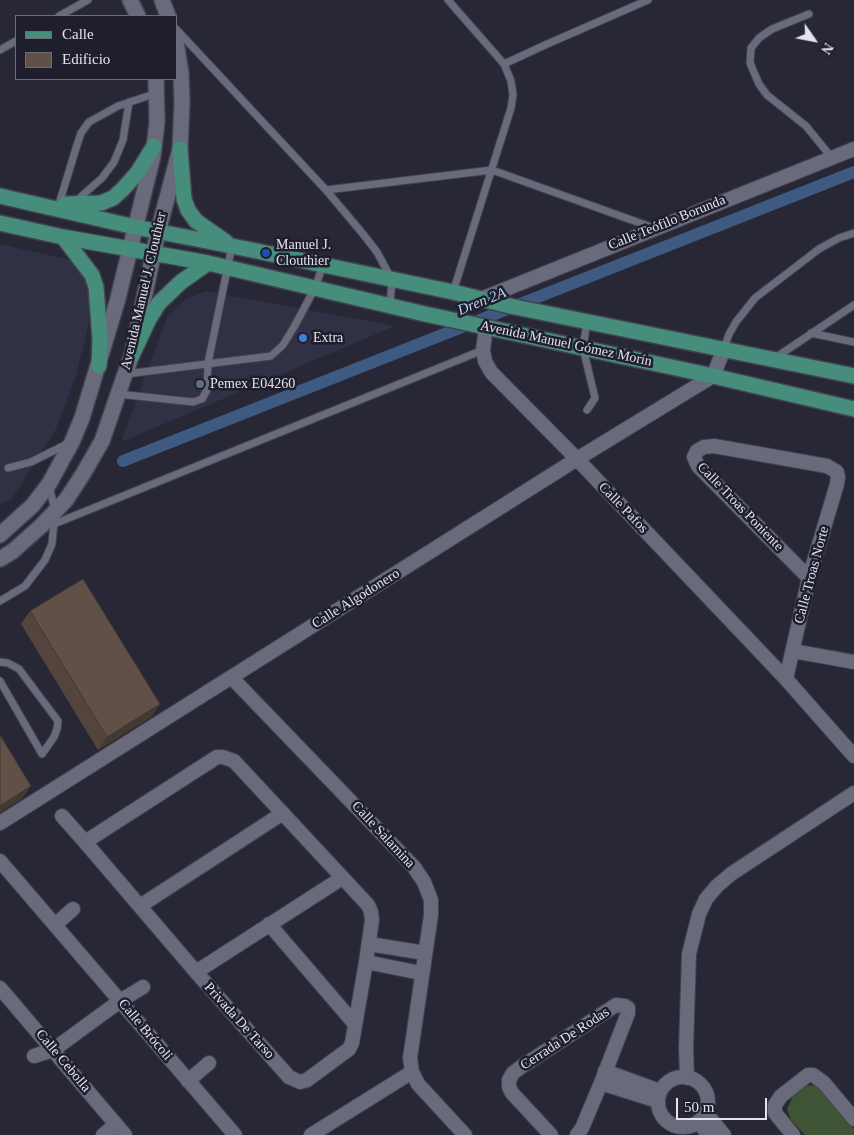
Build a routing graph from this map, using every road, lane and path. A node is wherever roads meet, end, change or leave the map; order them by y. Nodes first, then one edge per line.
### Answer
1 (88, 0) edge
2 (130, 0) edge
3 (162, 0) edge
4 (448, 0) edge
5 (648, 0) edge
6 (809, 14) dead end
7 (61, 15) edge
8 (138, 15) edge
9 (168, 15) edge
10 (178, 31) edge
11 (15, 42) edge
12 (0, 50) edge
13 (178, 54) edge
14 (504, 64) junction
15 (156, 86) edge
16 (129, 102) junction
17 (154, 146) junction
18 (180, 149) junction
19 (854, 149) edge
20 (832, 158) junction
21 (492, 170) junction
22 (326, 190) junction
23 (0, 196) edge
24 (40, 204) junction
25 (66, 204) junction
26 (0, 223) edge
27 (136, 227) junction
28 (654, 228) junction
29 (158, 232) junction
30 (854, 233) edge
31 (62, 237) junction
32 (232, 246) junction
33 (131, 249) junction
34 (154, 254) junction
35 (208, 263) junction
36 (323, 265) junction
37 (228, 267) junction
38 (392, 280) junction
39 (315, 288) junction
40 (453, 292) junction
41 (481, 298) junction
42 (390, 306) junction
43 (854, 306) edge
44 (587, 321) junction
45 (480, 326) junction
46 (811, 333) junction
47 (854, 342) edge
48 (583, 348) junction
49 (483, 350) junction
50 (724, 350) junction
51 (132, 355) junction
52 (772, 360) junction
53 (208, 364) junction
54 (99, 366) junction
55 (125, 374) junction
56 (713, 376) junction
57 (854, 376) edge
58 (118, 394) junction
59 (854, 409) edge
60 (586, 410) dead end
61 (72, 442) junction
62 (576, 459) junction
63 (8, 468) dead end
64 (837, 472) joint
65 (49, 484) junction
66 (54, 517) junction
67 (0, 535) edge
68 (0, 559) edge
69 (809, 578) junction
70 (0, 601) edge
71 (793, 651) junction
72 (0, 662) edge
73 (854, 662) edge
74 (232, 678) junction
75 (786, 680) junction
76 (0, 681) edge
77 (854, 756) edge
78 (854, 793) edge
79 (283, 813) junction
80 (62, 816) dead end
81 (0, 823) edge
82 (85, 842) junction
83 (0, 861) edge
84 (342, 878) junction
85 (140, 906) junction
86 (73, 909) dead end
87 (269, 924) junction
88 (55, 925) junction
89 (369, 944) junction
90 (425, 953) junction
91 (366, 962) junction
92 (196, 972) junction
93 (421, 973) junction
94 (0, 988) edge
95 (143, 988) dead end
96 (120, 1001) junction
97 (354, 1022) junction
98 (53, 1050) junction
99 (34, 1056) dead end
100 (209, 1063) dead end
101 (412, 1072) junction
102 (603, 1077) junction
103 (687, 1078) junction
104 (188, 1081) junction
105 (659, 1096) junction
106 (702, 1117) junction
107 (854, 1119) edge
108 (121, 1130) edge
109 (670, 1130) edge
110 (791, 1134) edge
111 (103, 1135) edge
112 (235, 1135) edge
113 (311, 1135) edge
114 (465, 1135) edge
115 (551, 1135) edge
116 (577, 1135) edge
117 (709, 1135) edge
118 (724, 1135) edge

1 - 7 lane
2 - 8 main road
3 - 9 main road
4 - 14 lane
5 - 14 lane
6 - 20 lane
10 - 22 lane
11 - 12 lane
13 - 18 main road, Avenida Manuel J. Clouthier
14 - 21 lane
15 - 16 lane
15 - 17 main road, Avenida Manuel J. Clouthier
16 - 25 lane
16 - 25 lane
17 - 25 main road
17 - 27 main road, Avenida Manuel J. Clouthier
18 - 29 main road, Avenida Manuel J. Clouthier
18 - 32 main road
19 - 20 street, Calle Teófilo Borunda
20 - 28 street, Calle Teófilo Borunda
21 - 22 lane
21 - 28 lane
21 - 40 lane
22 - 38 lane
23 - 24 main road
24 - 25 main road
24 - 27 main road, Avenida Manuel Gómez Morín
26 - 31 main road, Avenida Manuel Gómez Morín
27 - 29 main road, Avenida Manuel Gómez Morín
27 - 33 main road, Avenida Manuel J. Clouthier
28 - 41 street, Calle Teófilo Borunda
29 - 32 main road, Avenida Manuel Gómez Morín
29 - 34 main road, Avenida Manuel J. Clouthier
30 - 50 lane
31 - 33 main road, Avenida Manuel Gómez Morín
31 - 54 main road
32 - 36 main road, Avenida Manuel Gómez Morín
32 - 37 lane
33 - 34 main road, Avenida Manuel Gómez Morín
33 - 54 main road, Avenida Manuel J. Clouthier
34 - 35 main road, Avenida Manuel Gómez Morín
34 - 51 main road, Avenida Manuel J. Clouthier
35 - 37 main road, Avenida Manuel Gómez Morín
35 - 51 main road
36 - 38 main road, Avenida Manuel Gómez Morín
36 - 39 lane
37 - 39 main road, Avenida Manuel Gómez Morín
37 - 53 lane
38 - 40 main road, Avenida Manuel Gómez Morín
38 - 42 lane
39 - 42 main road, Avenida Manuel Gómez Morín
39 - 53 lane
40 - 41 main road, Avenida Manuel Gómez Morín
41 - 44 main road, Avenida Manuel Gómez Morín
42 - 45 main road, Avenida Manuel Gómez Morín
43 - 46 lane
44 - 48 lane
44 - 50 main road, Avenida Manuel Gómez Morín
45 - 48 main road, Avenida Manuel Gómez Morín
45 - 49 street, Calle Pafos
46 - 47 lane
46 - 52 lane
48 - 56 main road, Avenida Manuel Gómez Morín
48 - 60 lane
49 - 62 street, Calle Pafos
49 - 66 lane
50 - 52 main road, Avenida Manuel Gómez Morín
50 - 56 street
51 - 55 main road, Avenida Manuel J. Clouthier
52 - 57 main road, Avenida Manuel Gómez Morín
53 - 55 lane
53 - 58 lane
54 - 61 main road, Avenida Manuel J. Clouthier
55 - 58 main road, Avenida Manuel J. Clouthier
56 - 59 main road, Avenida Manuel Gómez Morín
56 - 62 street, Calle Algodonero
58 - 66 main road, Avenida Manuel J. Clouthier
61 - 63 lane
61 - 65 main road, Avenida Manuel J. Clouthier
62 - 74 street, Calle Algodonero
62 - 75 street, Calle Pafos
64 - 69 street, Calle Troas Norte
64 - 69 street, Calle Troas Poniente
65 - 66 lane
65 - 67 main road, Avenida Manuel J. Clouthier
66 - 68 main road, Avenida Manuel J. Clouthier
66 - 70 lane
69 - 71 street, Calle Troas Norte
71 - 73 street
71 - 75 street, Calle Troas Norte
72 - 76 lane
74 - 81 street, Calle Algodonero
74 - 90 street, Calle Salamina
75 - 77 street, Calle Pafos
78 - 103 street
79 - 82 street, Privada De Tarso
79 - 84 street, Privada De Tarso
79 - 85 street
80 - 82 street, Privada De Tarso
82 - 85 street, Privada De Tarso
83 - 88 street, Calle Brócoli
84 - 87 street
84 - 89 street, Privada De Tarso
85 - 92 street, Privada De Tarso
86 - 88 street
87 - 92 street
87 - 97 street
88 - 96 street, Calle Brócoli
89 - 90 street
89 - 91 street, Privada De Tarso
90 - 93 street, Calle Salamina
91 - 93 street
91 - 97 street, Privada De Tarso
92 - 97 street, Privada De Tarso
93 - 101 street, Calle Salamina
94 - 98 street, Calle Cebolla
95 - 96 street
96 - 98 street
96 - 104 street, Calle Brócoli
98 - 99 street
98 - 108 street, Calle Cebolla
100 - 104 street
101 - 113 street
101 - 114 street
102 - 105 street
102 - 115 street, Cerrada De Rodas
102 - 116 street, Cerrada De Rodas
103 - 105 street
103 - 106 street
104 - 112 street, Calle Brócoli
105 - 109 street
106 - 109 street
106 - 117 street
106 - 118 street
107 - 110 street
108 - 111 street

